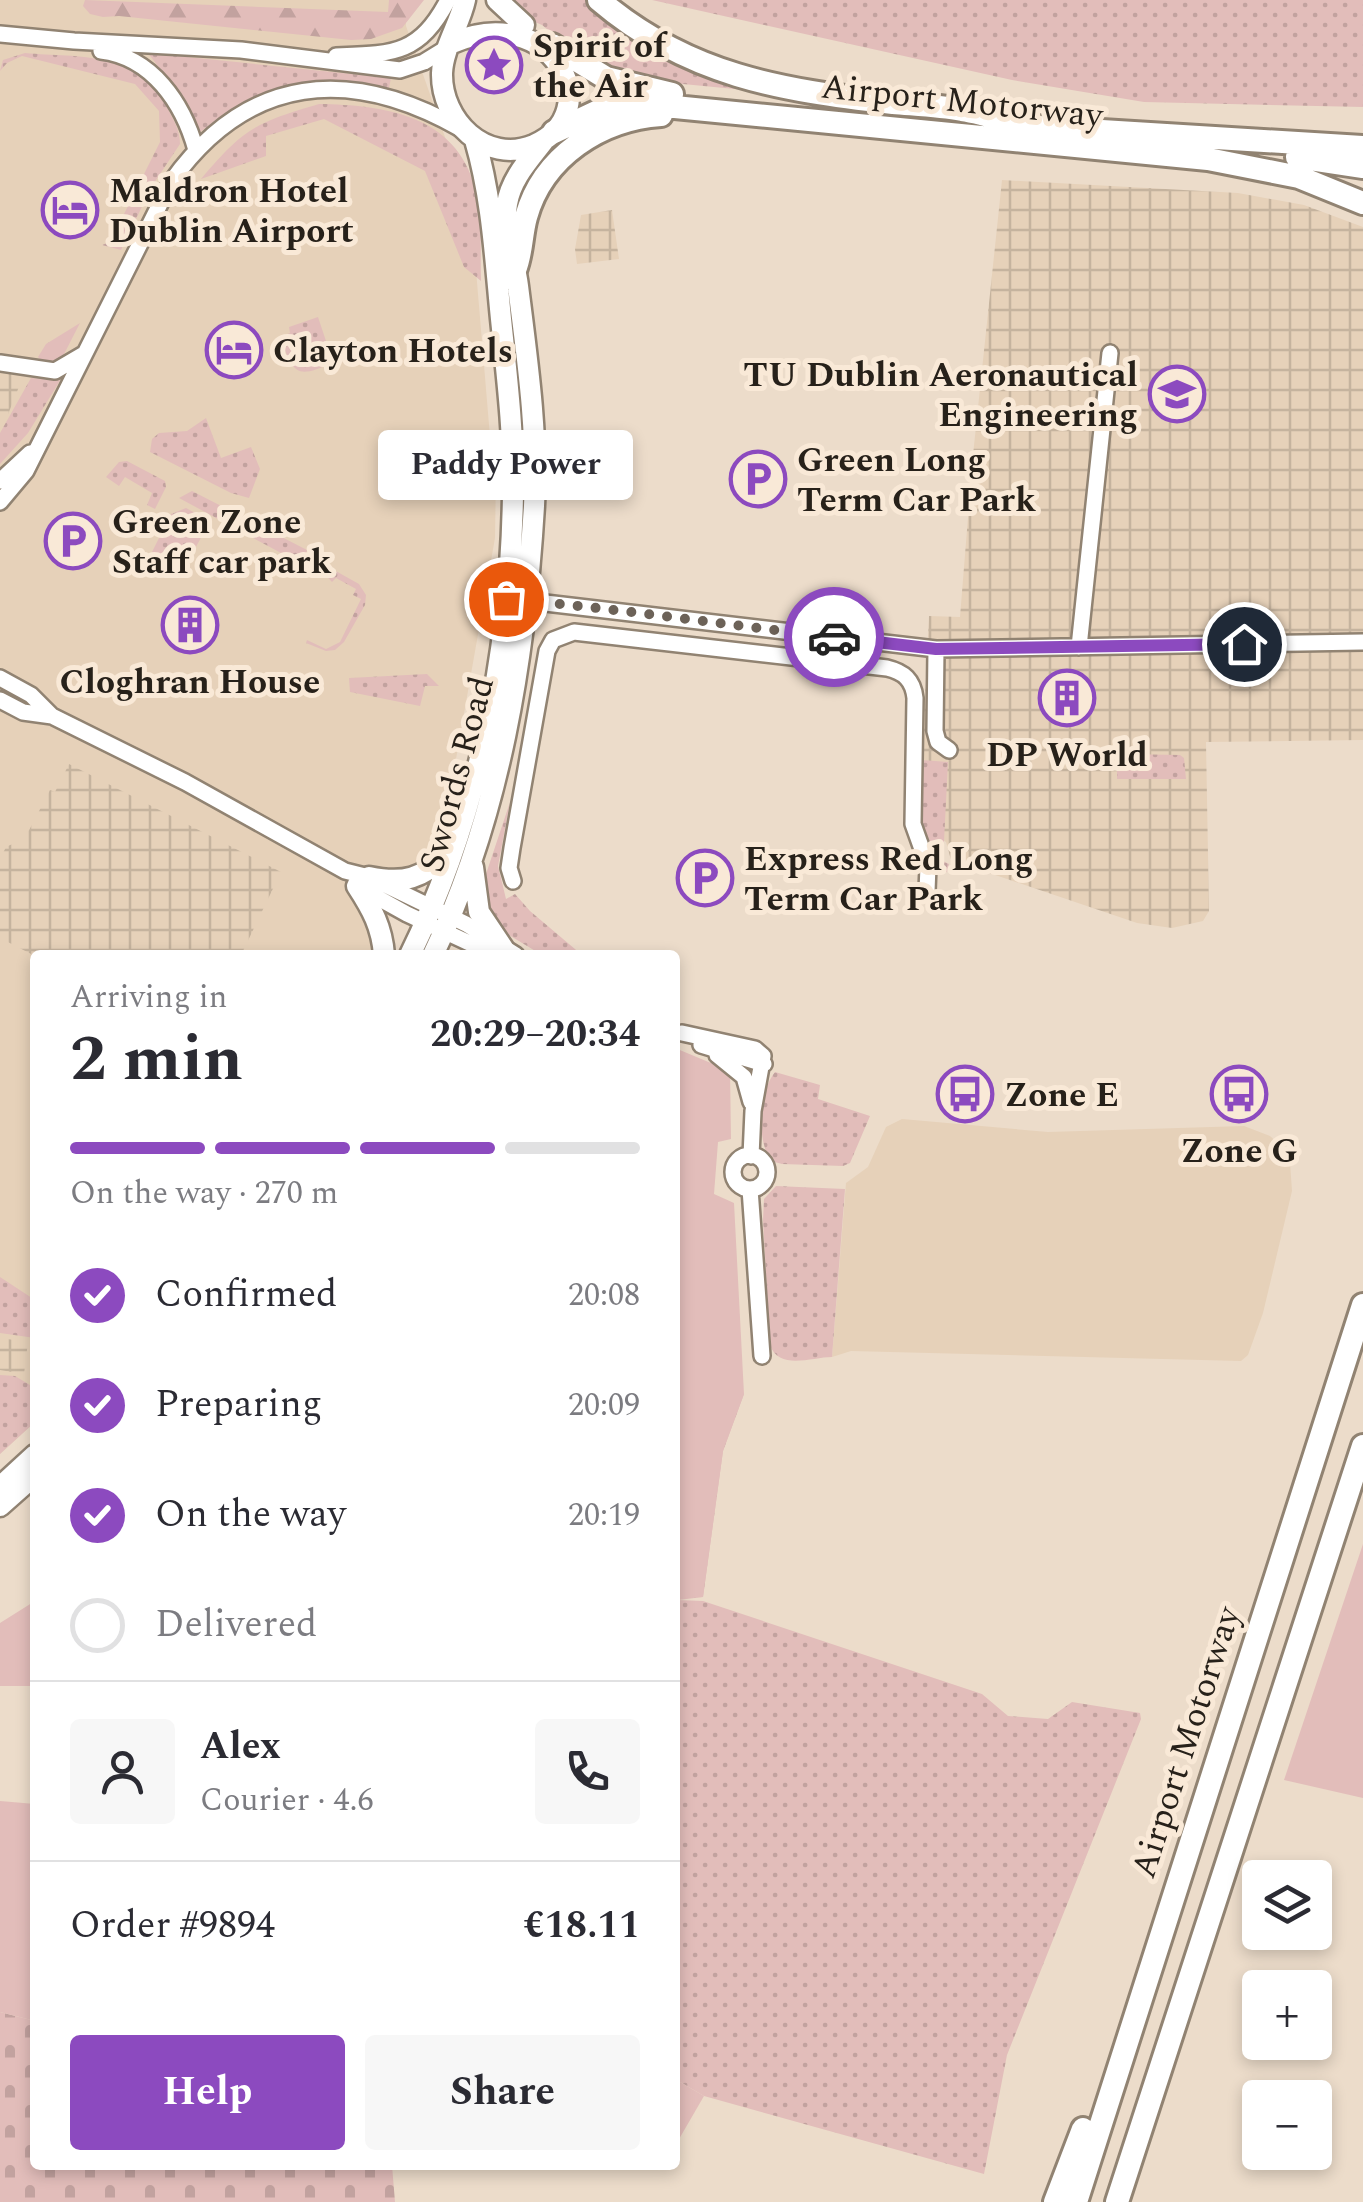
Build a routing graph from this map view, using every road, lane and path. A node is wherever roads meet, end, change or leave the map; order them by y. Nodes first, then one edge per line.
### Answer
1 (448, 0) edge
2 (466, 0) edge
3 (497, 0) edge
4 (599, 0) edge
5 (530, 28) junction
6 (4, 38) edge
7 (74, 42) junction
8 (451, 44) junction
9 (552, 45) junction
10 (301, 57) junction
11 (735, 114) junction
12 (1022, 126) junction
13 (468, 134) junction
14 (550, 136) junction
15 (994, 136) junction
16 (1363, 147) edge
17 (196, 150) junction
18 (1363, 167) edge
19 (1363, 203) edge
20 (515, 270) junction
21 (84, 354) junction
22 (1110, 354) dead end
23 (0, 364) edge
24 (33, 451) junction
25 (0, 481) edge
26 (3, 500) edge
27 (0, 518) edge
28 (506, 599) junction
29 (528, 600) junction
30 (1363, 642) edge
31 (1079, 647) junction
32 (936, 649) junction
33 (0, 678) edge
34 (0, 700) edge
35 (52, 716) junction
36 (948, 750) dead end
37 (462, 852) junction
38 (357, 878) junction
39 (513, 880) dead end
40 (926, 891) dead end
41 (437, 920) junction
42 (384, 950) edge
43 (414, 950) edge
44 (433, 950) edge
45 (501, 950) edge
46 (503, 950) edge
47 (680, 1031) edge
48 (680, 1032) edge
49 (704, 1046) junction
50 (764, 1064) junction
51 (753, 1111) junction
52 (752, 1156) junction
53 (750, 1189) junction
54 (1363, 1304) edge
55 (762, 1356) dead end
56 (1363, 1446) edge
57 (30, 1461) edge
58 (30, 1479) edge
59 (0, 1488) edge
60 (0, 1506) edge
61 (1207, 1787) junction
62 (1055, 2202) edge
63 (1076, 2202) edge
64 (1117, 2202) edge

1 - 10 street
2 - 8 main road
3 - 5 main road
4 - 12 highway
5 - 8 main road
5 - 9 main road
6 - 7 street
7 - 10 street
7 - 17 street
8 - 10 street
8 - 13 main road
9 - 12 highway, Airport Motorway
9 - 14 main road
11 - 14 highway, Airport Motorway
11 - 15 highway, Airport Motorway
11 - 20 highway
12 - 16 highway, Airport Motorway
13 - 14 main road
13 - 17 street
13 - 28 main road, Swords Road
14 - 20 main road, Swords Road
15 - 18 highway
15 - 19 highway, Airport Motorway
17 - 21 street
20 - 29 main road, Swords Road
21 - 23 street
21 - 24 street
22 - 31 street
24 - 25 street
24 - 26 street
26 - 27 street
28 - 29 street
28 - 37 main road, Swords Road
29 - 32 street
29 - 37 main road, Swords Road
30 - 31 street
31 - 32 street
32 - 36 street
33 - 35 street
34 - 35 street
35 - 38 street
37 - 38 main road
37 - 41 main road, Swords Road
37 - 46 main road
38 - 41 street
38 - 42 main road
39 - 40 street
41 - 43 main road, Swords Road
41 - 44 main road, Swords Road
41 - 45 street
47 - 50 street
48 - 49 street
49 - 50 street
49 - 51 street
50 - 51 street
51 - 52 street
52 - 53 street
52 - 53 street
53 - 55 street
54 - 61 highway, Airport Motorway
56 - 64 highway
57 - 59 main road
58 - 60 main road
61 - 62 highway
61 - 63 highway, Airport Motorway

